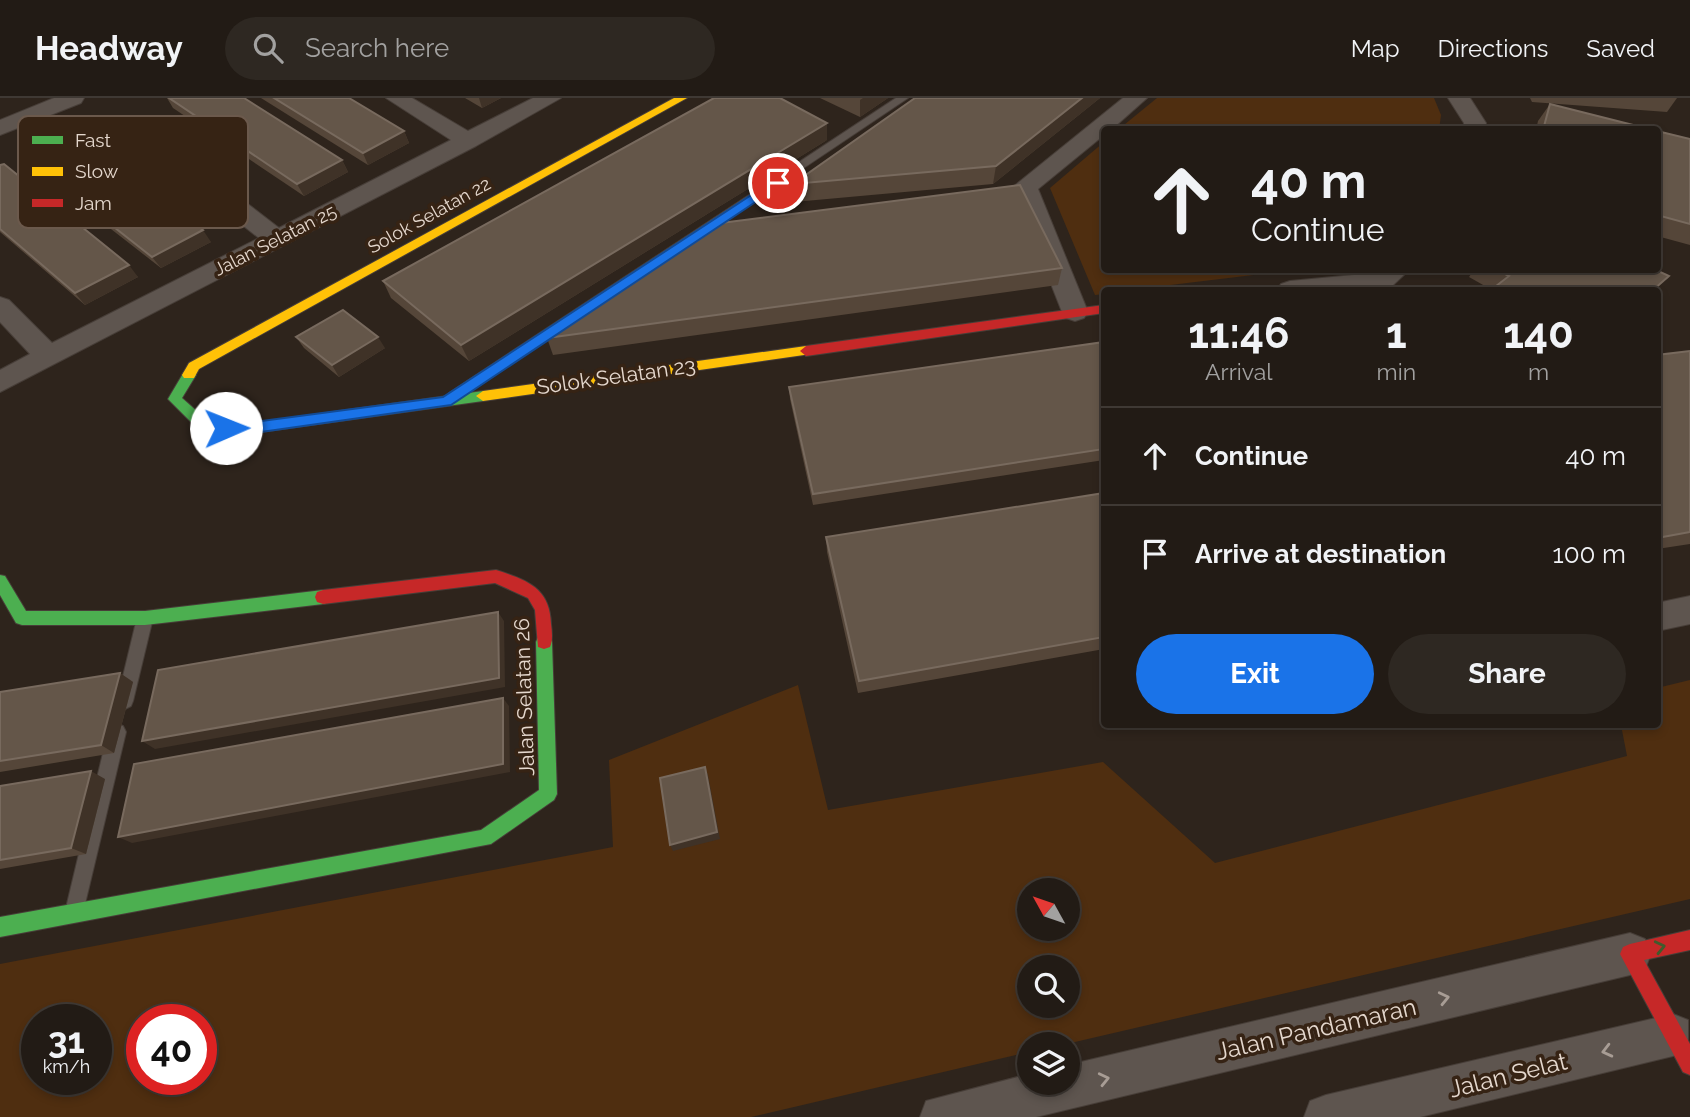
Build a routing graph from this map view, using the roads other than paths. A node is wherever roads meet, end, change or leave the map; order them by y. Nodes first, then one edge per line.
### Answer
1 (73, 98) edge
2 (397, 98) edge
3 (550, 98) edge
4 (682, 98) edge
5 (903, 98) edge
6 (1136, 98) edge
7 (1459, 98) edge
8 (29, 116) edge
9 (18, 121) edge
10 (1475, 126) edge
11 (0, 128) edge
12 (467, 141) junction
13 (248, 216) edge
14 (739, 223) edge
15 (712, 226) junction
16 (277, 239) junction
17 (1389, 280) edge
18 (1320, 287) edge
19 (0, 306) edge
20 (1101, 309) edge
21 (1075, 312) junction
22 (49, 357) junction
23 (194, 366) joint
24 (0, 382) edge
25 (446, 401) junction
26 (0, 580) edge
27 (1690, 610) edge
28 (1661, 616) edge
29 (145, 618) junction
30 (11, 621) edge
31 (73, 914) junction
32 (0, 927) edge
33 (1690, 940) edge
34 (1630, 954) junction
35 (1684, 1044) edge
36 (942, 1117) edge
37 (1326, 1117) edge

1 - 8 street
2 - 12 street
3 - 12 street, Jalan Selatan 25
4 - 23 street, Solok Selatan 22
5 - 15 lane
6 - 21 street
7 - 10 street
9 - 11 street
12 - 16 street, Jalan Selatan 25
13 - 16 street
14 - 15 lane
15 - 25 lane
16 - 22 street, Jalan Selatan 25
17 - 18 street
19 - 22 street
20 - 21 street, Solok Selatan 23
21 - 25 street, Solok Selatan 23
22 - 24 street, Jalan Selatan 25
23 - 25 street, Solok Selatan 23
26 - 30 street, Jalan Selatan 26
27 - 28 street
29 - 30 street, Jalan Selatan 26
29 - 31 lane
29 - 31 street, Jalan Selatan 26
31 - 32 street, Jalan Selatan 26
34 -> 33 street, Jalan Pandamaran
34 - 35 street
36 -> 34 street, Jalan Pandamaran
35 -> 37 street, Jalan Selat

